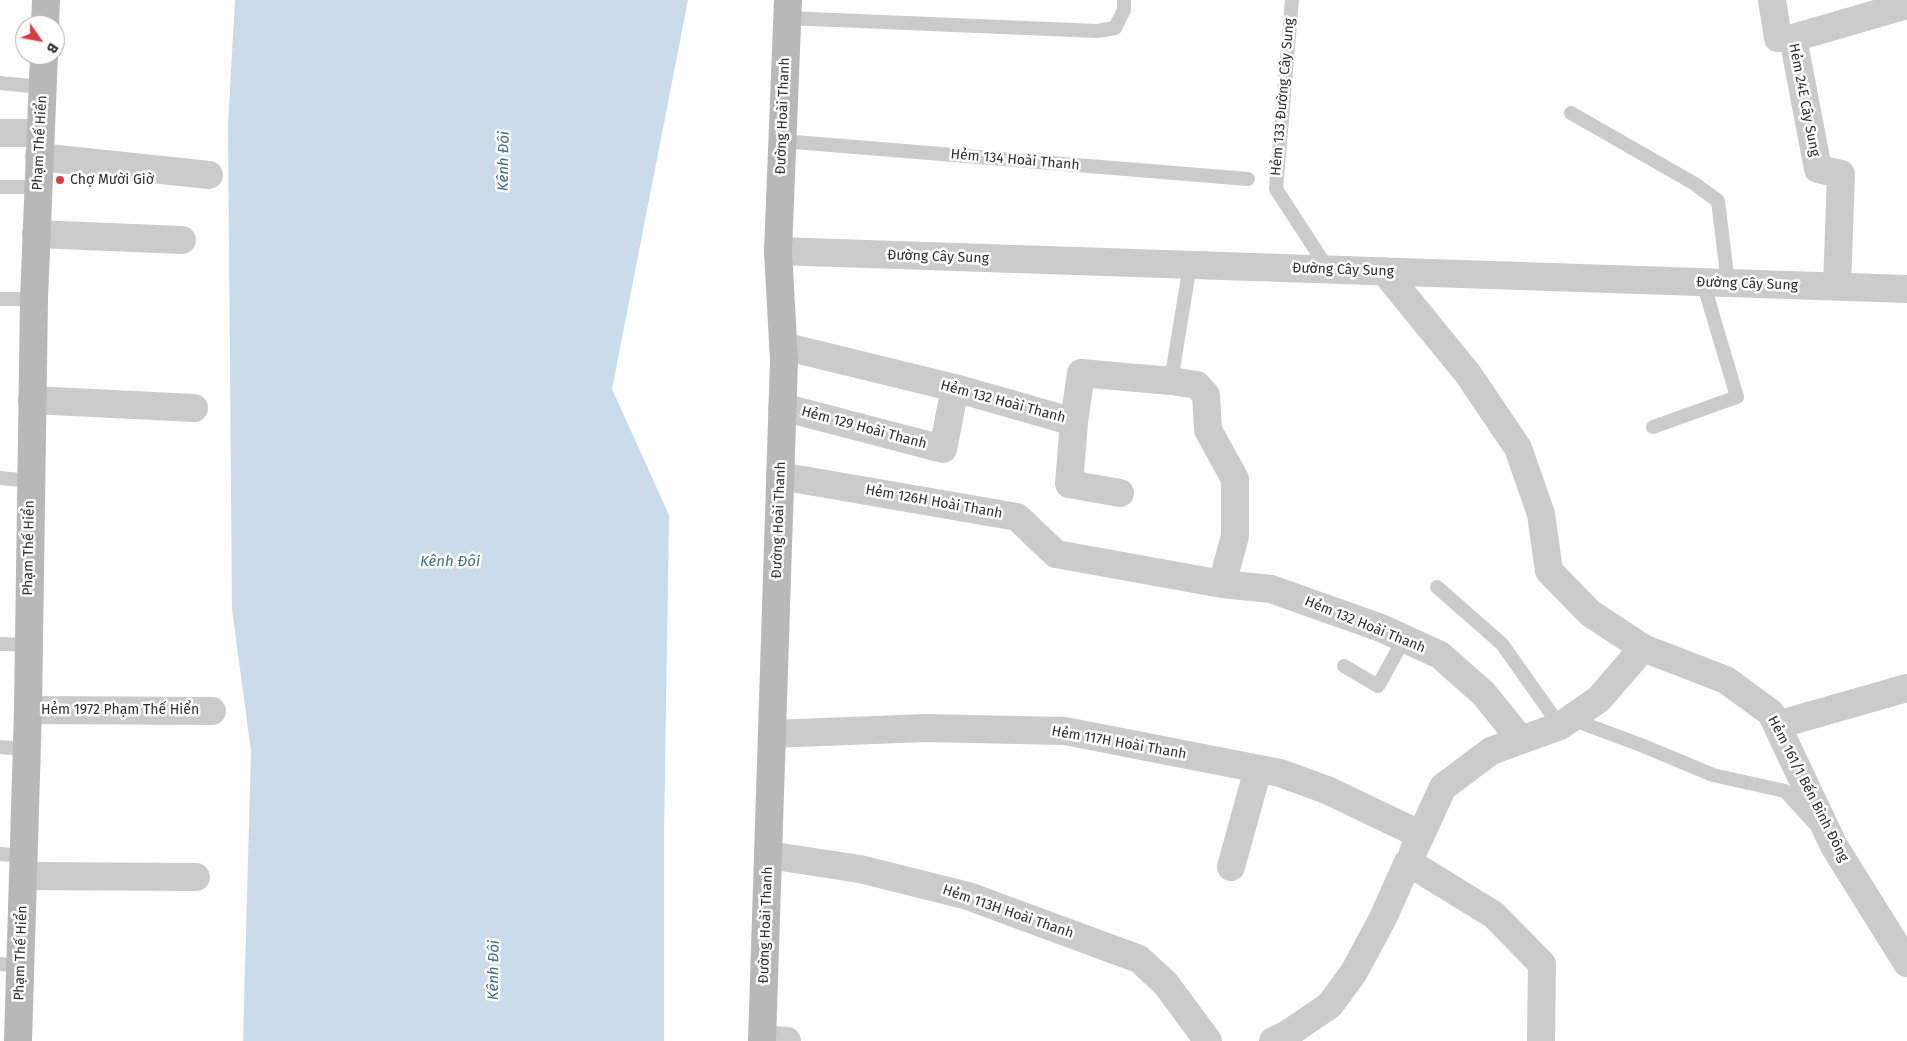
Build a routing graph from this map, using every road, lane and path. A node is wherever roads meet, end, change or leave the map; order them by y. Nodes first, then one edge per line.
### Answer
1 (46, 0) edge
2 (1124, 0) edge
3 (1292, 0) edge
4 (1772, 0) edge
5 (1907, 5) edge
6 (787, 9) edge
7 (45, 15) edge
8 (1792, 38) junction
9 (43, 65) edge
10 (0, 83) edge
11 (42, 87) junction
12 (1571, 113) dead end
13 (0, 132) edge
14 (782, 142) junction
15 (39, 145) junction
16 (209, 175) dead end
17 (1248, 179) dead end
18 (0, 187) edge
19 (38, 187) junction
20 (36, 234) junction
21 (182, 240) dead end
22 (778, 251) junction
23 (1190, 265) junction
24 (1328, 269) junction
25 (1384, 271) junction
26 (1716, 283) junction
27 (1837, 286) junction
28 (1907, 289) edge
29 (0, 299) edge
30 (34, 299) junction
31 (783, 346) junction
32 (1171, 381) junction
33 (956, 388) junction
34 (32, 400) junction
35 (782, 407) junction
36 (194, 408) dead end
37 (1074, 422) junction
38 (1653, 427) dead end
39 (780, 476) junction
40 (0, 478) edge
41 (30, 481) junction
42 (1120, 493) dead end
43 (1222, 584) junction
44 (1437, 587) dead end
45 (1404, 639) junction
46 (0, 644) edge
47 (28, 646) junction
48 (1643, 648) junction
49 (1344, 666) dead end
50 (1907, 688) edge
51 (28, 710) junction
52 (212, 711) dead end
53 (1566, 723) junction
54 (1777, 725) junction
55 (772, 734) junction
56 (1521, 740) junction
57 (0, 748) edge
58 (27, 749) junction
59 (1258, 769) junction
60 (1421, 835) junction
61 (1834, 846) junction
62 (768, 855) junction
63 (16, 862) edge
64 (1408, 862) junction
65 (1231, 867) dead end
66 (196, 877) dead end
67 (1907, 963) edge
68 (10, 965) edge
69 (770, 1040) edge
70 (18, 1041) edge
71 (1208, 1041) edge
72 (1273, 1041) edge
73 (1541, 1041) edge

1 - 7 street
2 - 6 lane
3 - 24 lane, Hẻm 133 Đường Cây Sung
4 - 8 street, Hẻm 24E Cây Sung
5 - 8 street, Hẻm 24E Cây Sung
6 - 14 street, Đường Hoài Thanh
8 - 27 street, Hẻm 24E Cây Sung
9 - 11 street, Phạm Thế Hiển
10 - 11 lane
11 - 15 street, Phạm Thế Hiển
12 - 26 lane
13 - 15 street
14 - 17 lane, Hẻm 134 Hoài Thanh
14 - 22 street, Đường Hoài Thanh
15 - 16 street
15 - 19 street, Phạm Thế Hiển
18 - 19 lane
19 - 20 street, Phạm Thế Hiển
20 - 21 street
20 - 30 street, Phạm Thế Hiển
22 - 23 street, Đường Cây Sung
22 - 31 street, Đường Hoài Thanh
23 - 24 street, Đường Cây Sung
23 - 32 lane
24 - 25 street, Đường Cây Sung
25 - 26 street, Đường Cây Sung
25 - 48 street
26 - 27 street, Đường Cây Sung
26 - 38 lane
27 - 28 street, Đường Cây Sung
29 - 30 lane
30 - 34 street, Phạm Thế Hiển
31 - 33 street, Hẻm 132 Hoài Thanh
31 - 35 street, Đường Hoài Thanh
32 - 37 street, Hẻm 132 Hoài Thanh
32 - 43 street, Hẻm 132 Hoài Thanh
33 - 35 street, Hẻm 129 Hoài Thanh
33 - 37 street, Hẻm 132 Hoài Thanh
34 - 36 street
34 - 41 street, Phạm Thế Hiển
35 - 39 street, Đường Hoài Thanh
37 - 42 street
39 - 43 street, Hẻm 126H Hoài Thanh
39 - 55 street, Đường Hoài Thanh
40 - 41 lane
41 - 47 street, Phạm Thế Hiển
43 - 45 street, Hẻm 132 Hoài Thanh
44 - 53 lane
45 - 49 lane
45 - 56 street, Hẻm 132 Hoài Thanh
46 - 47 lane
47 - 51 street, Phạm Thế Hiển
48 - 53 street
48 - 54 street, Hẻm 161/1 Bến Bình Đông
50 - 54 street
51 - 52 street, Hẻm 1972 Phạm Thế Hiển
51 - 58 street, Phạm Thế Hiển
53 - 56 street
53 - 61 lane
54 - 61 street, Hẻm 161/1 Bến Bình Đông
55 - 59 street, Hẻm 117H Hoài Thanh
55 - 62 street, Đường Hoài Thanh
56 - 60 street
57 - 58 lane
58 - 63 street, Phạm Thế Hiển
59 - 60 street, Hẻm 117H Hoài Thanh
59 - 65 street
60 - 64 street
61 - 67 street, Hẻm 161/1 Bến Bình Đông
62 - 69 street, Đường Hoài Thanh
62 - 71 street, Hẻm 113H Hoài Thanh
63 - 66 street
63 - 68 street, Phạm Thế Hiển
64 - 72 street
64 - 73 street
68 - 70 street, Phạm Thế Hiển

